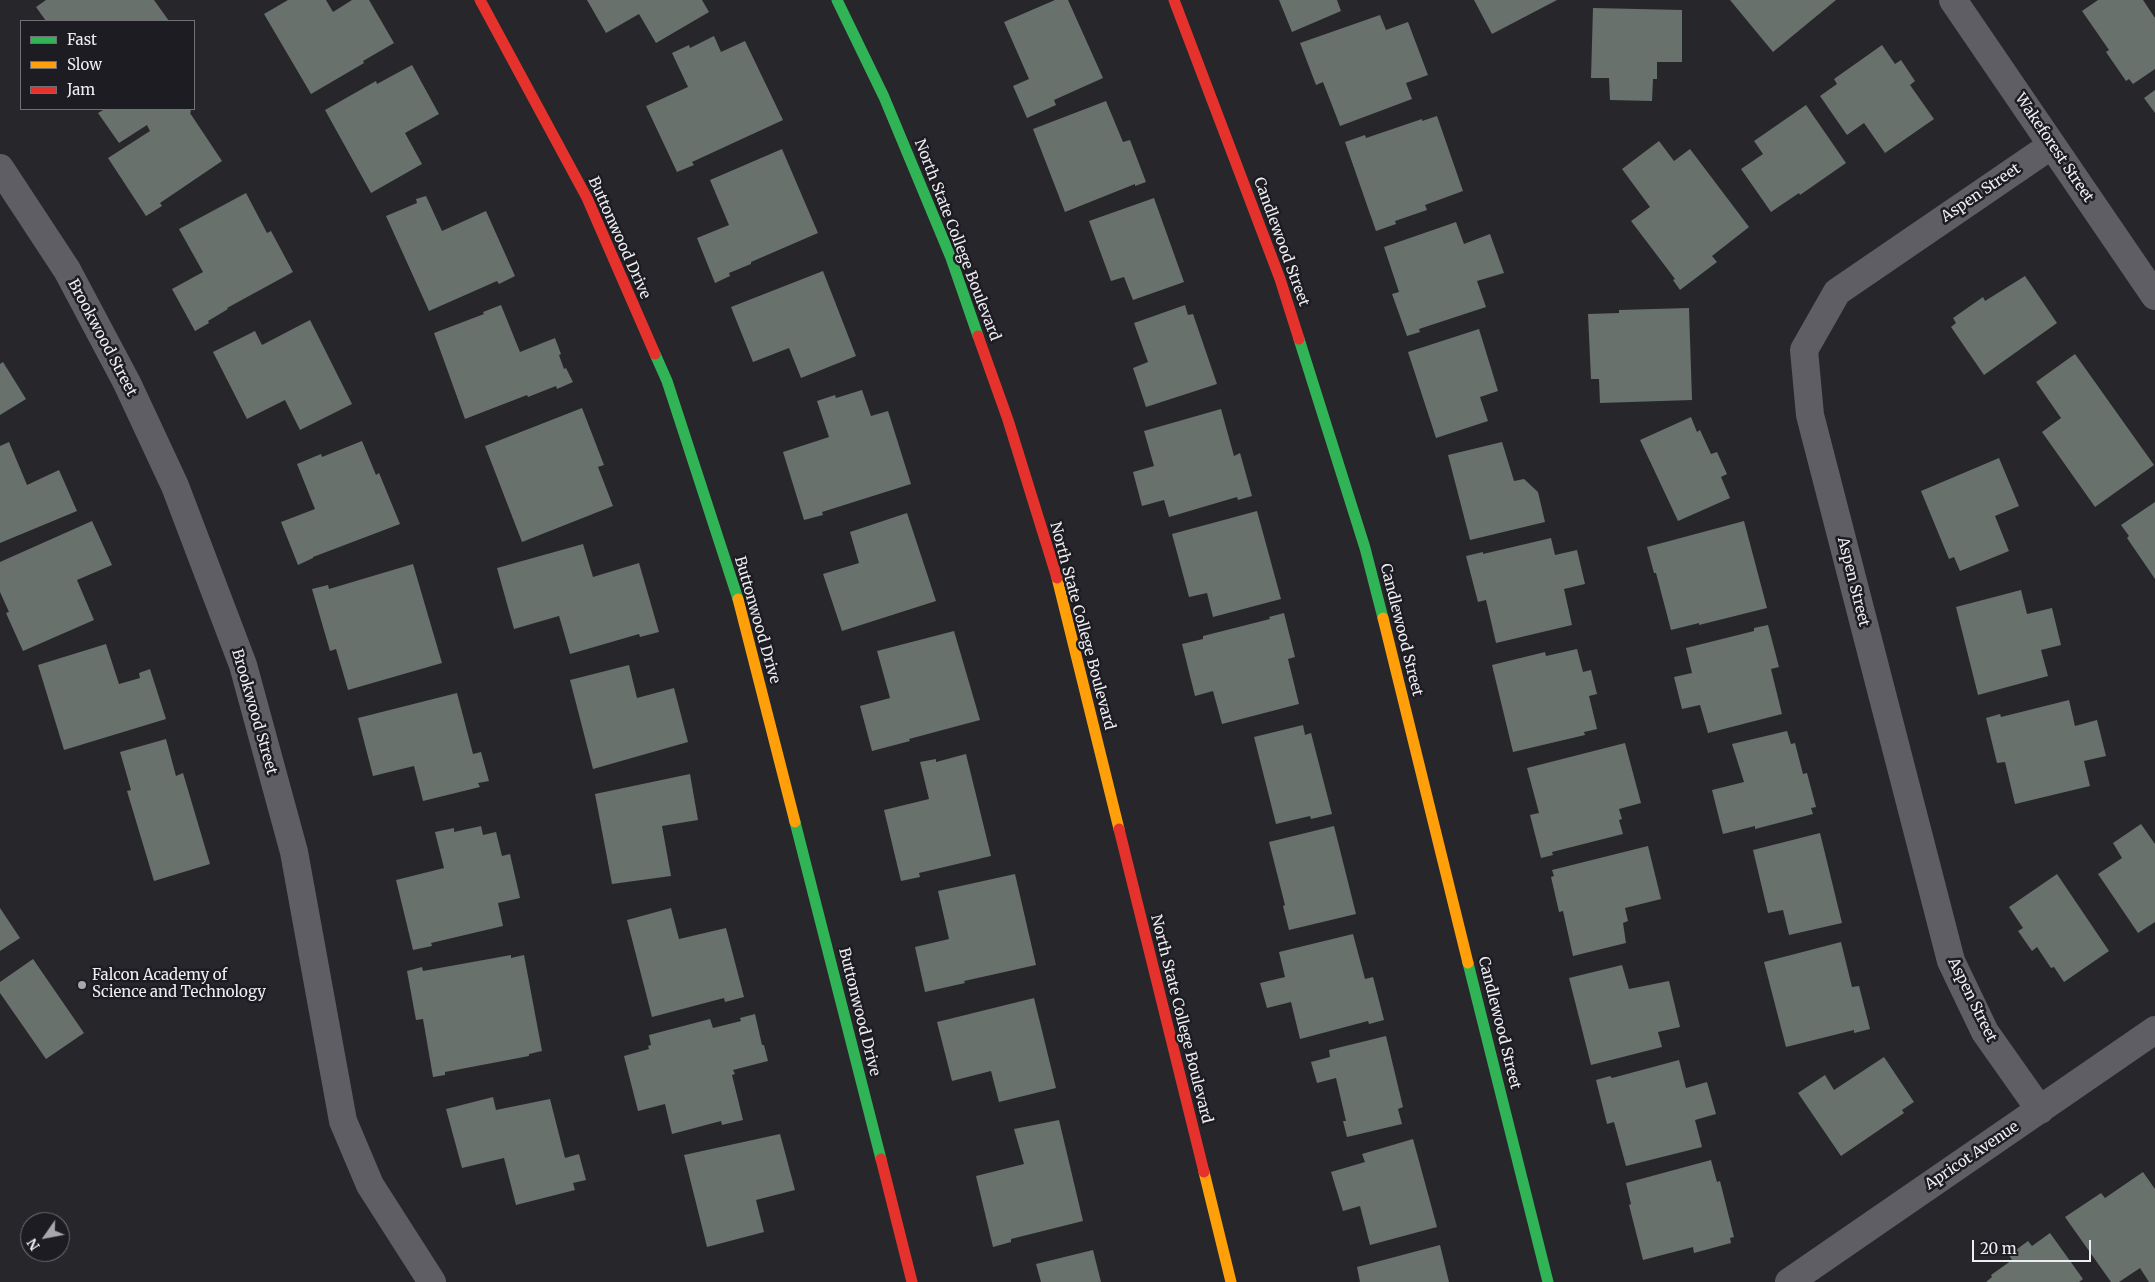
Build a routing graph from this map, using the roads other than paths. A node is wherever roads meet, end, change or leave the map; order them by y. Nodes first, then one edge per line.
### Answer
1 (480, 0) edge
2 (837, 0) edge
3 (1174, 0) edge
4 (1953, 0) edge
5 (2052, 145) junction
6 (0, 168) edge
7 (2155, 296) edge
8 (2155, 1030) edge
9 (2040, 1110) junction
10 (432, 1282) edge
11 (912, 1282) edge
12 (1231, 1282) edge
13 (1548, 1282) edge
14 (1789, 1282) edge

1 - 11 street, Buttonwood Drive
2 - 12 street, North State College Boulevard
3 - 13 street, Candlewood Street
4 - 5 street, Wakeforest Street
5 - 7 street, Wakeforest Street
5 - 9 street, Aspen Street
6 - 10 street, Brookwood Street
8 - 9 street, Apricot Avenue
9 - 14 street, Apricot Avenue

